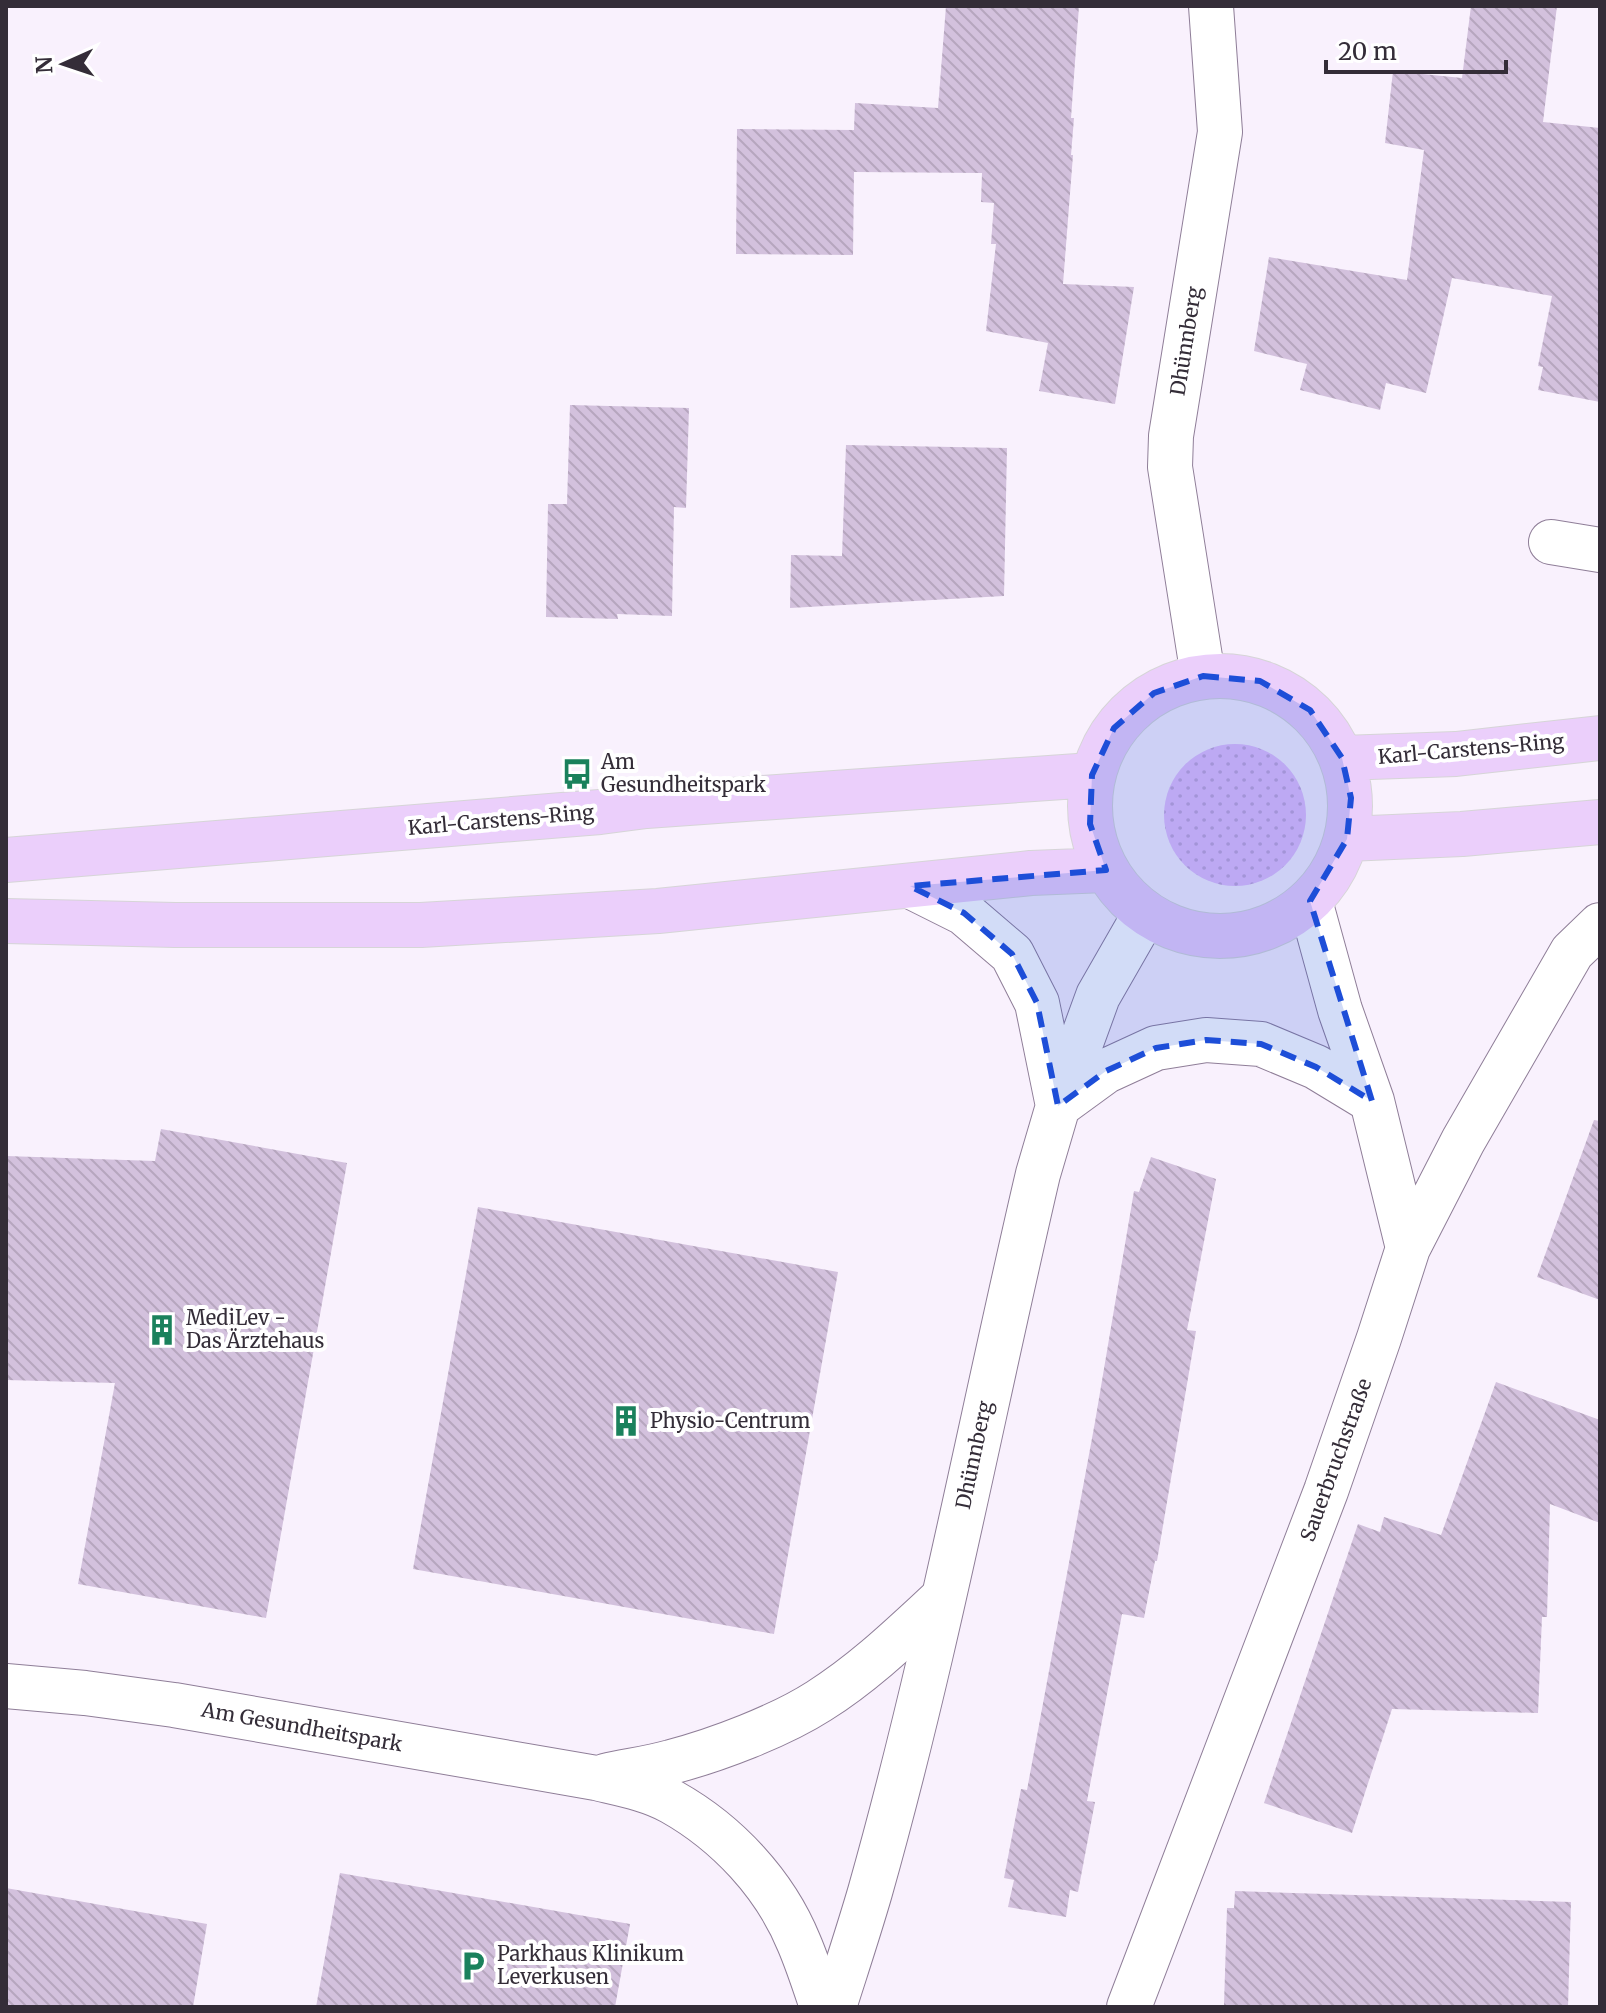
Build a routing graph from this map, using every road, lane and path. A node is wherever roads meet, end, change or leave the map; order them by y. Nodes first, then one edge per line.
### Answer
1 (1211, 6) edge
2 (1551, 542) dead end
3 (1600, 550) edge
4 (1203, 676) junction
5 (1600, 738) edge
6 (1342, 758) junction
7 (1092, 775) junction
8 (1600, 822) edge
9 (1347, 839) junction
10 (6, 860) edge
11 (1106, 870) junction
12 (910, 886) junction
13 (1310, 901) junction
14 (1145, 914) junction
15 (6, 921) edge
16 (1600, 925) edge
17 (1372, 1101) junction
18 (1058, 1106) junction
19 (1408, 1248) junction
20 (943, 1598) junction
21 (6, 1686) edge
22 (596, 1778) junction
23 (822, 2007) edge
24 (834, 2007) edge
25 (1129, 2007) edge

1 - 4 street, Dhünnberg
2 - 3 street
4 - 6 main road
4 - 7 main road
5 - 6 main road, Karl-Carstens-Ring
6 - 9 main road
7 - 10 main road, Karl-Carstens-Ring
7 - 11 main road
8 - 9 main road
9 - 13 main road
11 - 12 main road
11 - 14 main road
12 - 15 main road
12 - 18 street
13 - 14 main road
13 - 17 street
14 - 18 street, Dhünnberg
16 - 19 street, Sauerbruchstraße
17 - 18 street
17 - 19 street
18 - 20 street, Dhünnberg
19 - 25 street, Sauerbruchstraße
20 - 22 street, Am Gesundheitspark
20 - 24 street, Dhünnberg
21 - 22 street, Am Gesundheitspark
22 - 23 street, Am Gesundheitspark

